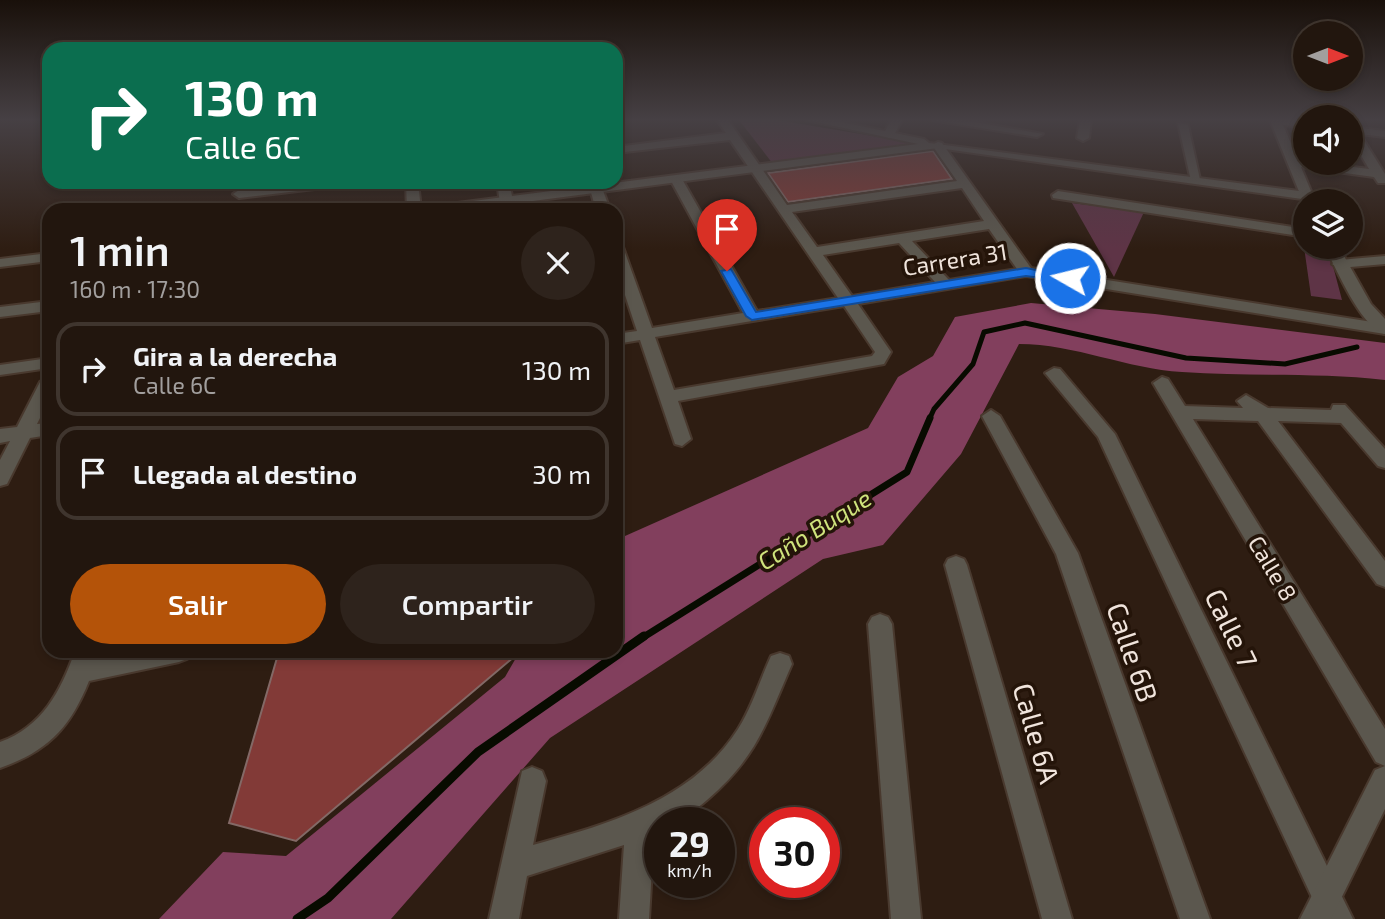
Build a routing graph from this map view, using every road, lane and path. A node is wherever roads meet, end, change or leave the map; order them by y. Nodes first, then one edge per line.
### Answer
1 (752, 163) edge
2 (809, 163) edge
3 (950, 163) edge
4 (1066, 163) edge
5 (1191, 163) edge
6 (1371, 163) edge
7 (757, 170) junction
8 (1356, 175) edge
9 (676, 179) junction
10 (1382, 180) edge
11 (1196, 181) junction
12 (623, 184) edge
13 (964, 184) junction
14 (582, 189) edge
15 (1058, 195) dead end
16 (1293, 197) edge
17 (520, 203) edge
18 (784, 209) junction
19 (992, 224) junction
20 (1293, 231) edge
21 (903, 239) junction
22 (814, 252) junction
23 (42, 258) edge
24 (1337, 259) edge
25 (1385, 260) edge
26 (0, 263) edge
27 (1339, 264) junction
28 (623, 268) edge
29 (1026, 272) junction
30 (945, 285) junction
31 (849, 302) junction
32 (42, 307) edge
33 (0, 312) edge
34 (752, 316) junction
35 (1385, 329) edge
36 (645, 334) junction
37 (623, 338) edge
38 (42, 364) edge
39 (0, 370) edge
40 (1054, 373) dead end
41 (1162, 383) dead end
42 (42, 396) edge
43 (667, 397) junction
44 (1246, 401) dead end
45 (1179, 412) junction
46 (1264, 415) junction
47 (990, 416) dead end
48 (42, 430) edge
49 (24, 432) junction
50 (0, 436) edge
51 (682, 439) dead end
52 (1382, 455) edge
53 (0, 479) edge
54 (956, 565) dead end
55 (1385, 578) edge
56 (880, 624) dead end
57 (112, 658) edge
58 (84, 661) edge
59 (780, 664) dead end
60 (1385, 753) edge
61 (0, 755) edge
62 (1385, 780) edge
63 (531, 781) dead end
64 (640, 827) junction
65 (515, 865) junction
66 (1327, 911) edge
67 (504, 919) edge
68 (634, 919) edge
69 (906, 919) edge
70 (1058, 919) edge
71 (1195, 919) edge

1 - 7 street
2 - 7 street
3 - 13 street
4 - 11 street
5 - 11 street
6 - 10 street
7 - 9 street
7 - 18 street
8 - 10 street
9 - 12 street
9 - 34 street
11 - 16 street
13 - 18 street
13 - 19 street
14 - 17 street
15 - 20 street
18 - 22 street
19 - 21 street
19 - 29 street
21 - 22 street
21 - 30 street
22 - 31 street
23 - 26 street
24 - 27 street
25 - 27 street
27 - 35 street
28 - 36 street
29 - 30 street, Carrera 31
29 - 35 street, Carrera 31
30 - 31 street, Carrera 31
31 - 34 street, Carrera 31
31 - 43 street
32 - 33 street
34 - 36 street, Carrera 31
36 - 37 street, Carrera 31
36 - 43 street
38 - 39 street
40 - 66 street, Calle 7
41 - 45 street, Calle 8
42 - 49 street
43 - 51 street
44 - 46 street
45 - 46 street
45 - 60 street, Calle 8
46 - 52 street
46 - 55 street
47 - 71 street, Calle 6B
48 - 49 street
49 - 50 street
49 - 53 street
54 - 70 street, Calle 6A
56 - 69 street
57 - 58 street
58 - 61 street
59 - 64 street
62 - 66 street
63 - 65 street
64 - 65 street
64 - 68 street
65 - 67 street

